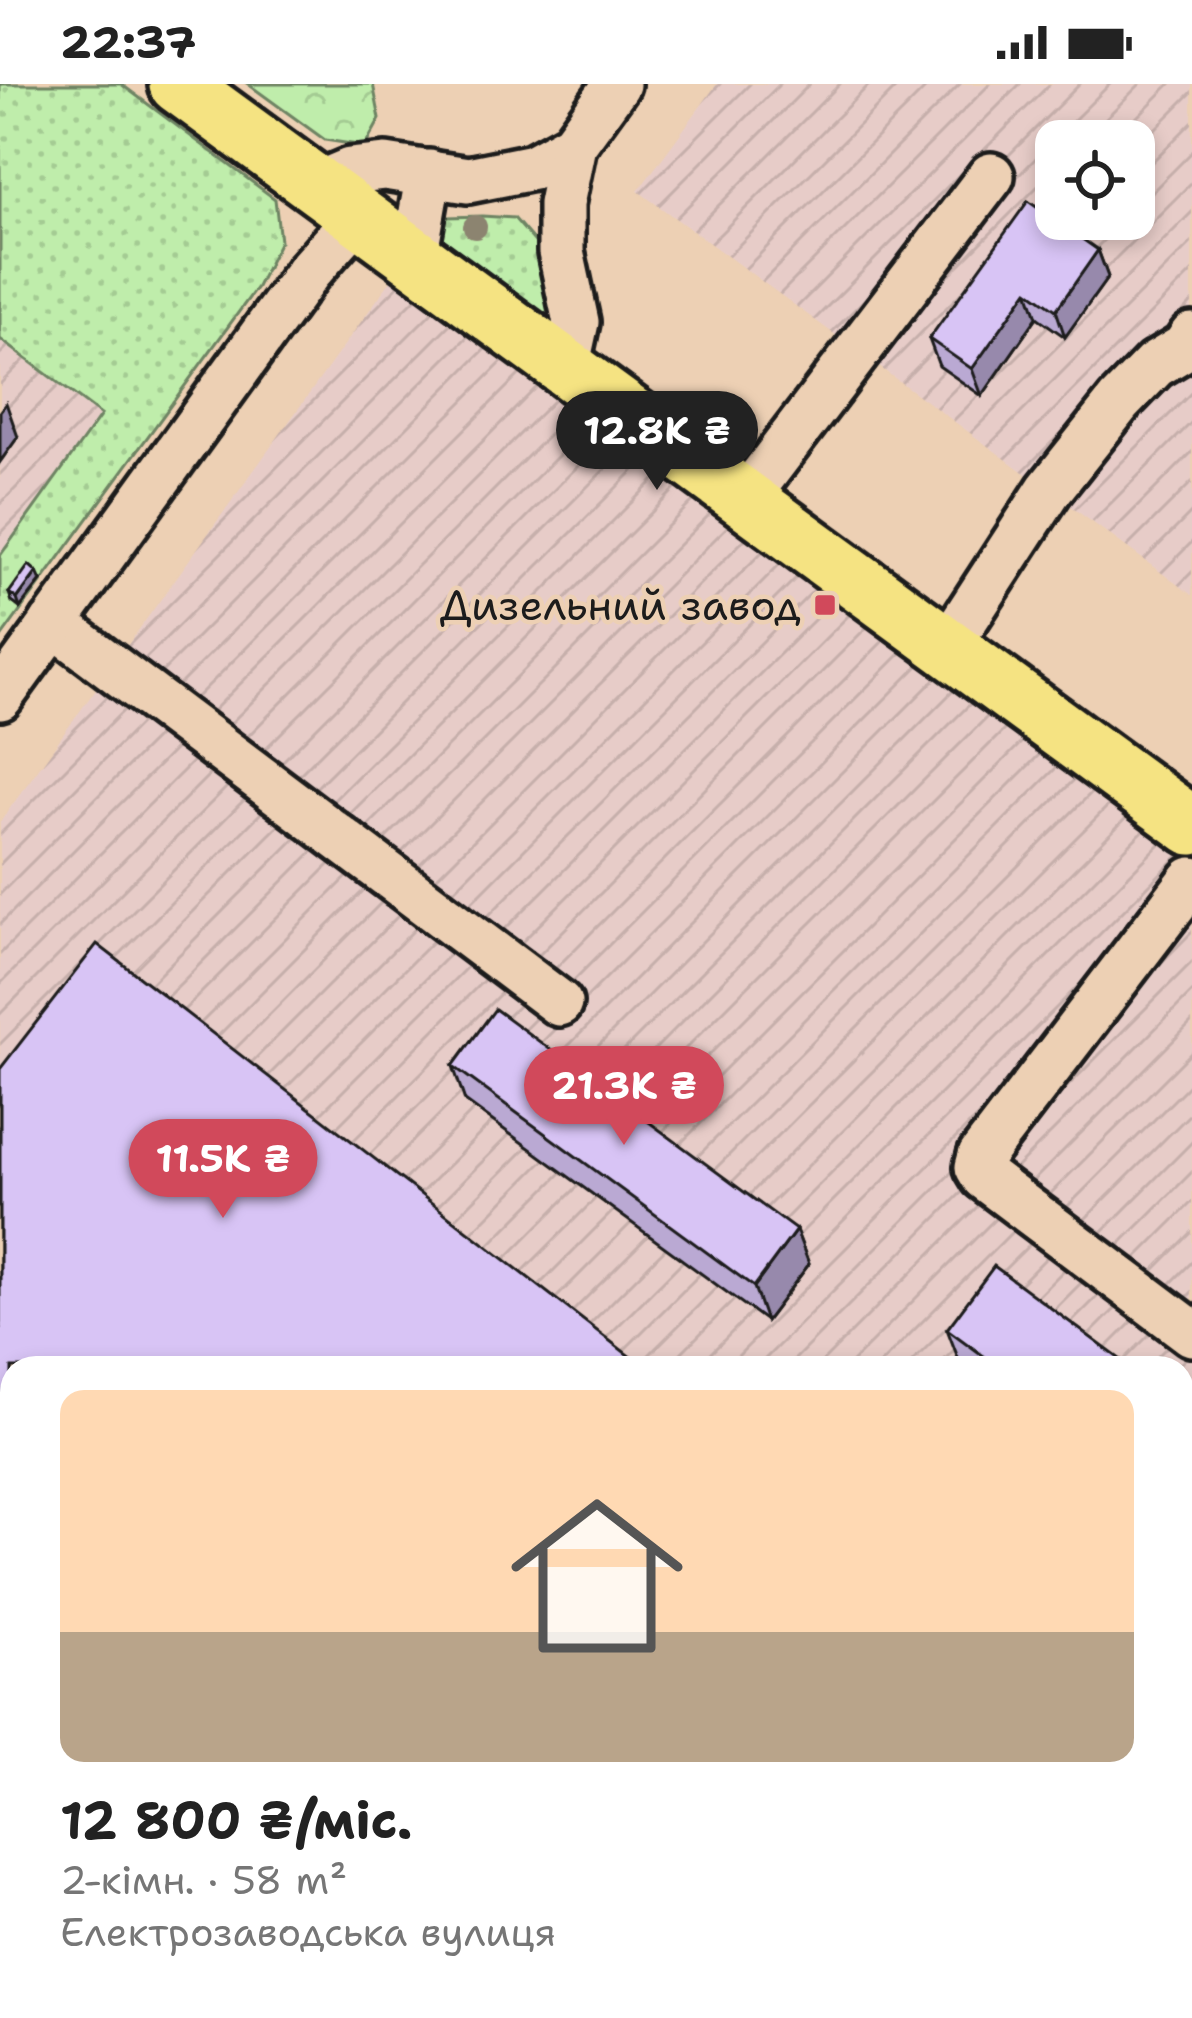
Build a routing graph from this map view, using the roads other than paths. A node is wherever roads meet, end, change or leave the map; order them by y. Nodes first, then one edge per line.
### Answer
1 (178, 84) edge
2 (616, 84) edge
3 (573, 145) junction
4 (429, 173) junction
5 (991, 176) dead end
6 (337, 201) junction
7 (415, 257) junction
8 (1190, 345) edge
9 (566, 368) junction
10 (745, 499) junction
11 (53, 623) junction
12 (947, 647) junction
13 (0, 697) edge
14 (1192, 826) edge
15 (1192, 880) edge
16 (559, 1003) dead end
17 (1192, 1333) edge

1 - 6 main road
2 - 3 street
3 - 4 street
3 - 9 street
4 - 6 street
4 - 7 street
5 - 10 street
6 - 7 main road
6 - 11 street
7 - 9 main road
8 - 12 street
9 - 10 main road
10 - 12 main road
11 - 13 street
11 - 16 street
12 - 14 main road
15 - 17 street

